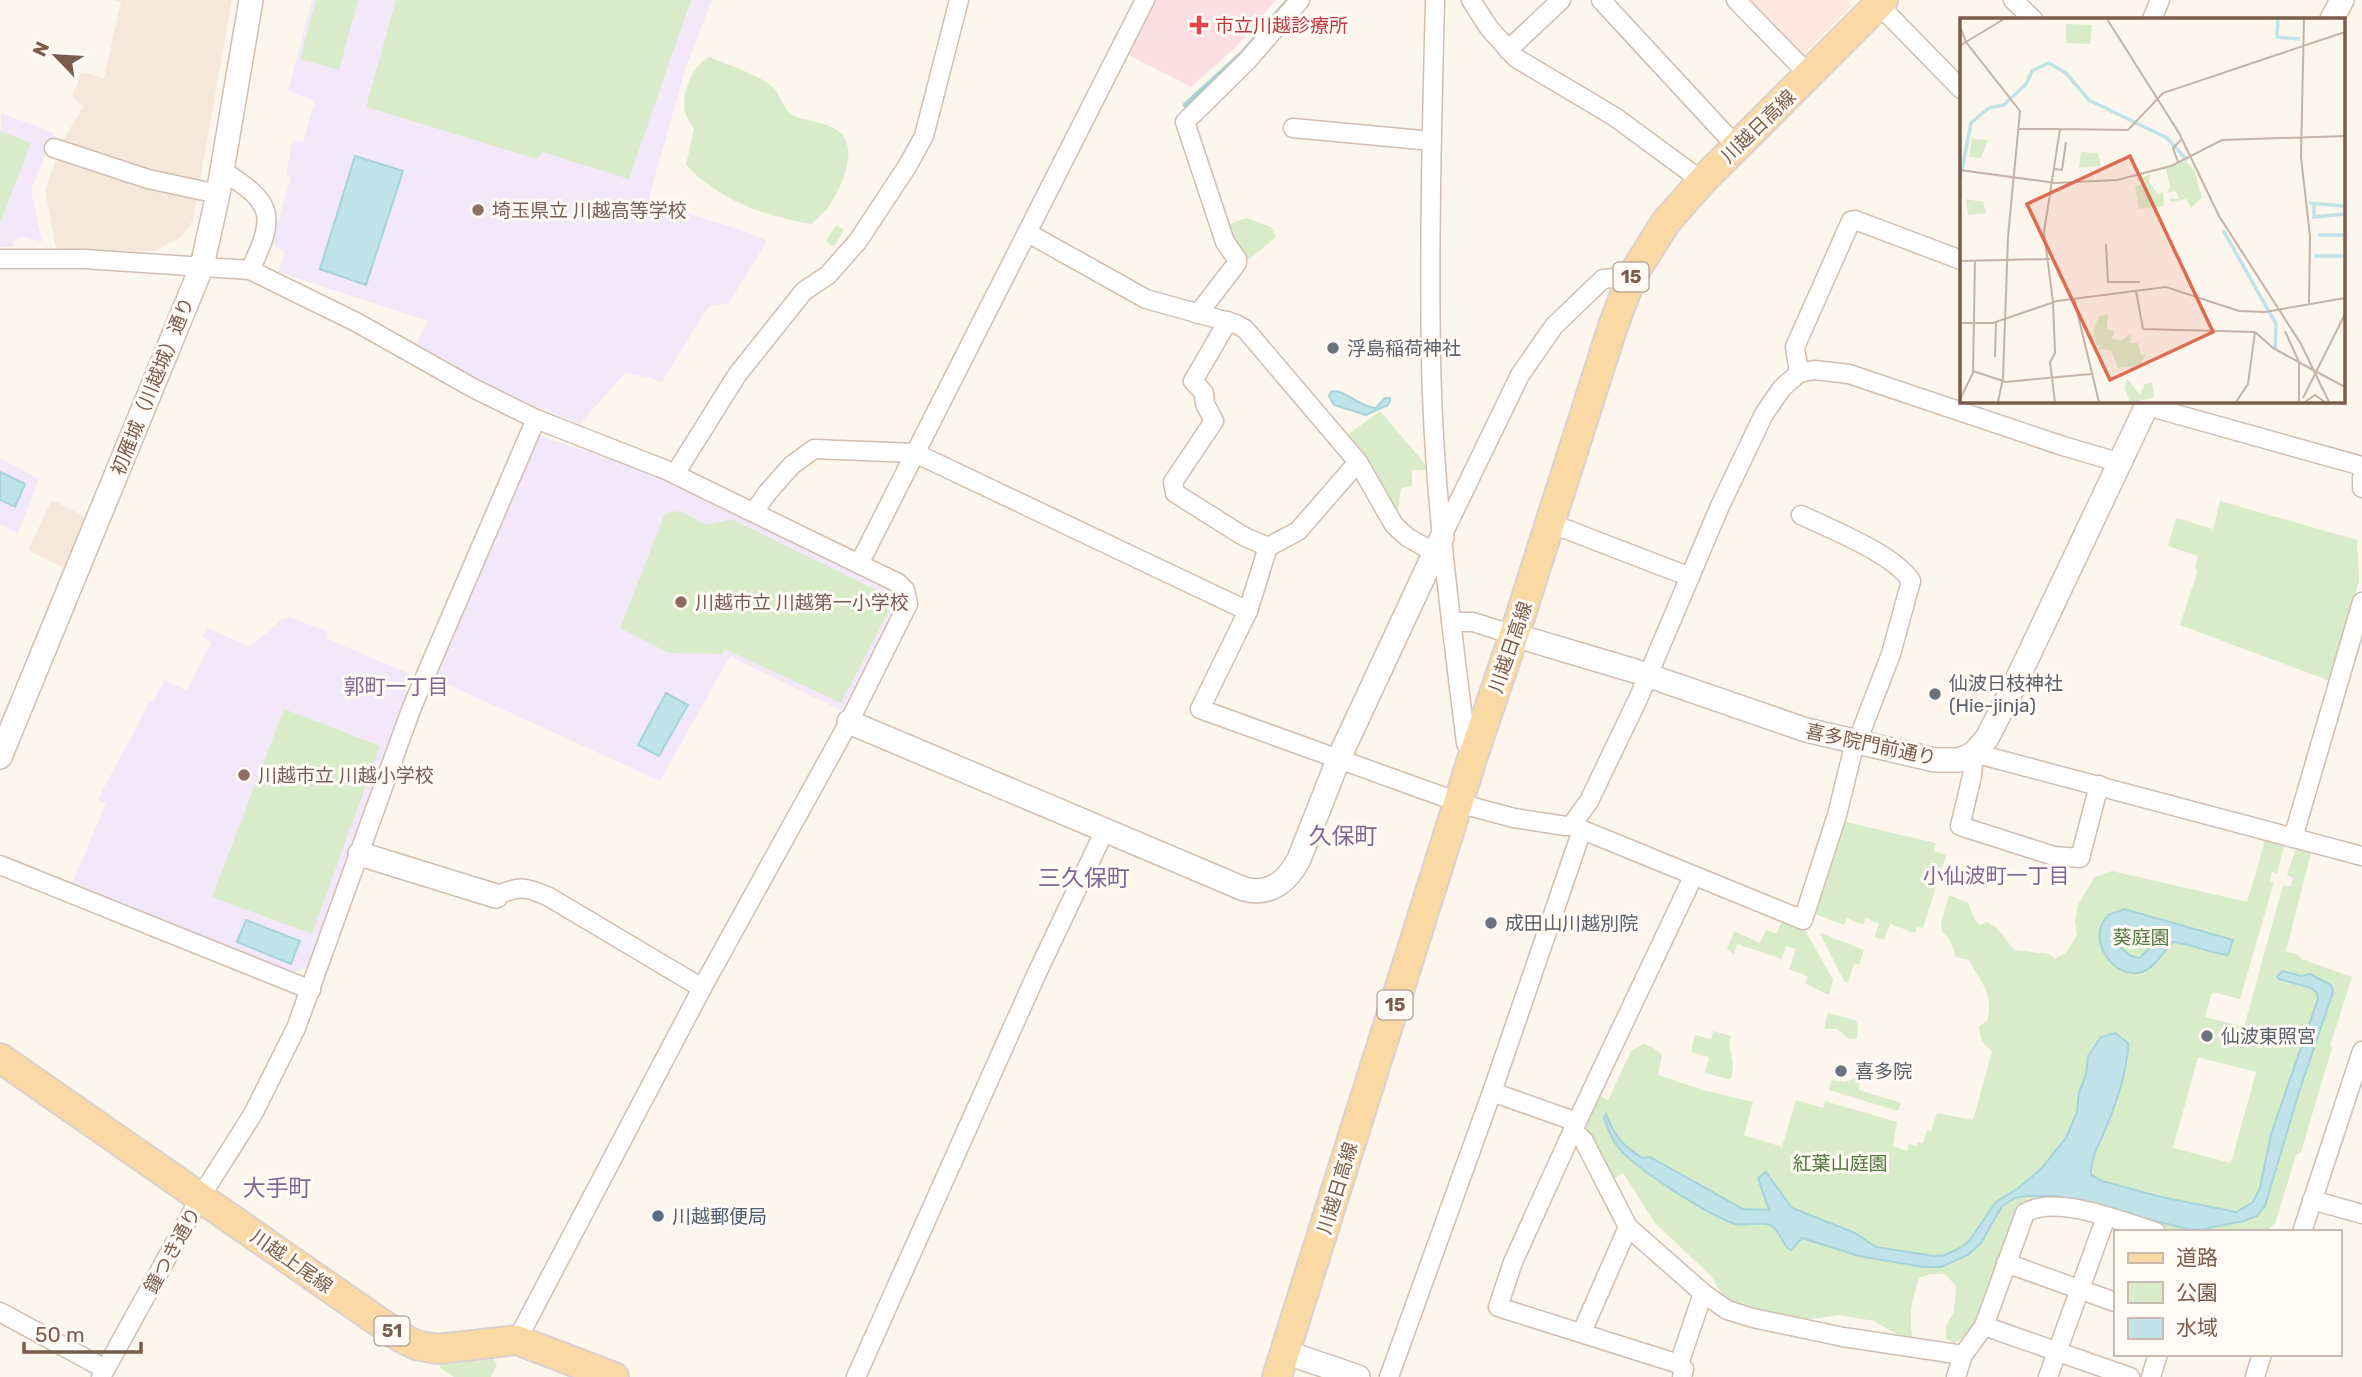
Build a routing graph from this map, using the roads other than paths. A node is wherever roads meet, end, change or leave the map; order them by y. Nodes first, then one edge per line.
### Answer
1 (251, 0) edge
2 (960, 0) edge
3 (1145, 0) edge
4 (1300, 0) edge
5 (1434, 0) edge
6 (1471, 0) edge
7 (1561, 0) edge
8 (1601, 0) edge
9 (1736, 0) edge
10 (2014, 0) edge
11 (2160, 0) edge
12 (2342, 0) edge
13 (1881, 2) edge
14 (2032, 18) edge
15 (2152, 18) edge
16 (2333, 18) edge
17 (1508, 50) junction
18 (1809, 75) junction
19 (1960, 88) edge
20 (1293, 128) dead end
21 (1432, 141) junction
22 (1736, 146) junction
23 (54, 148) dead end
24 (222, 170) junction
25 (1702, 181) junction
26 (218, 194) junction
27 (1028, 233) junction
28 (0, 259) edge
29 (1960, 260) edge
30 (201, 266) junction
31 (250, 270) junction
32 (1632, 276) junction
33 (1198, 314) junction
34 (1228, 321) junction
35 (1799, 373) junction
36 (2148, 403) edge
37 (536, 419) junction
38 (915, 453) junction
39 (1358, 462) junction
40 (2121, 463) junction
41 (2362, 467) edge
42 (675, 474) junction
43 (2362, 477) edge
44 (2362, 488) edge
45 (754, 512) junction
46 (1801, 515) dead end
47 (1550, 523) junction
48 (1439, 545) junction
49 (1268, 547) junction
50 (859, 565) junction
51 (1690, 577) junction
52 (2362, 602) edge
53 (1248, 611) junction
54 (1451, 622) junction
55 (1514, 635) junction
56 (1649, 675) junction
57 (849, 722) junction
58 (1856, 742) junction
59 (1974, 753) junction
60 (1473, 756) junction
61 (0, 757) edge
62 (1339, 758) junction
63 (2099, 785) junction
64 (1459, 802) junction
65 (1577, 828) junction
66 (1104, 832) junction
67 (2293, 838) junction
68 (360, 854) junction
69 (2362, 856) edge
70 (0, 865) edge
71 (1693, 877) junction
72 (496, 896) joint
73 (702, 988) junction
74 (310, 990) junction
75 (2362, 1051) edge
76 (0, 1058) edge
77 (1492, 1092) junction
78 (1575, 1126) junction
79 (201, 1196) junction
80 (2312, 1200) junction
81 (2362, 1214) edge
82 (2106, 1217) junction
83 (1628, 1227) junction
84 (2149, 1230) edge
85 (2303, 1230) edge
86 (2006, 1263) junction
87 (2080, 1291) junction
88 (1703, 1293) junction
89 (2114, 1302) edge
90 (0, 1312) edge
91 (1984, 1326) junction
92 (1582, 1332) junction
93 (517, 1340) junction
94 (2058, 1351) junction
95 (1963, 1355) junction
96 (2157, 1356) edge
97 (2261, 1356) edge
98 (1281, 1365) edge
99 (1681, 1371) edge
100 (103, 1373) edge
101 (614, 1377) edge
102 (856, 1377) edge
103 (1358, 1377) edge
104 (1389, 1377) edge
105 (1955, 1377) edge
106 (2048, 1377) edge
107 (2130, 1377) edge
108 (2151, 1377) edge
109 (2255, 1377) edge

1 - 24 street, 初雁城（川越城）通り
2 - 42 street
3 - 27 street
4 - 33 street
5 - 21 street
6 - 17 street
7 - 17 street
8 - 22 street
9 - 18 street
10 - 14 street
11 - 15 street
12 - 16 street
13 - 18 main road, 川越日高線 / 15
13 - 19 street
17 - 25 street
18 - 22 main road, 川越日高線 / 15
20 - 21 street
21 - 48 street
22 - 25 main road, 川越日高線 / 15
23 - 26 street
24 - 26 street, 初雁城（川越城）通り
24 - 31 street
25 - 32 main road, 川越日高線 / 15
26 - 30 street, 初雁城（川越城）通り
27 - 33 street
27 - 38 street
28 - 30 street
29 - 35 street
30 - 31 street
30 - 61 street, 初雁城（川越城）通り
31 - 37 street
32 - 47 main road, 川越日高線 / 15
32 - 48 street
33 - 34 street
34 - 39 street
34 - 49 street
35 - 40 street
35 - 51 street
36 - 40 street
36 - 41 street
37 - 42 street
37 - 68 street, 鐘つき通り
38 - 45 street
38 - 50 street
38 - 53 street
39 - 48 street
39 - 49 street
40 - 59 street
42 - 45 street
43 - 44 street
45 - 50 street
46 - 58 street
47 - 51 street
47 - 55 main road, 川越日高線 / 15
48 - 54 street
48 - 62 street
49 - 53 street
50 - 57 street
51 - 56 street
52 - 67 street
53 - 62 street
54 - 55 street
54 - 60 street
55 - 56 street, 喜多院門前通り
55 - 60 main road, 川越日高線 / 15
56 - 58 street, 喜多院門前通り
56 - 65 street
57 - 66 street
57 - 73 street
58 - 59 street, 喜多院門前通り
58 - 71 street
59 - 63 street
59 - 63 street
60 - 64 main road, 川越日高線 / 15
62 - 64 street
62 - 66 street
63 - 67 street
64 - 65 street
64 - 98 main road, 川越日高線 / 15
65 - 71 street
65 - 77 street
66 - 102 street
67 - 69 street
68 - 72 street
68 - 74 street, 鐘つき通り
70 - 74 street
71 - 78 street
72 - 73 street
73 - 93 street
74 - 79 street, 鐘つき通り
75 - 80 street
76 - 79 main road, 川越上尾線 / 51
77 - 78 street
77 - 104 street
78 - 83 street
78 - 92 street
79 - 93 main road, 川越上尾線 / 51
79 - 100 street, 鐘つき通り
80 - 81 street
80 - 85 street
82 - 84 street
82 - 86 street
82 - 87 street
83 - 88 street
83 - 92 street
86 - 87 street
86 - 91 street
87 - 89 street
87 - 94 street
88 - 95 street
88 - 99 street
90 - 100 street
91 - 94 street
91 - 95 street
92 - 99 street
93 - 101 main road, 川越上尾線 / 51
94 - 106 street
94 - 107 street
95 - 105 street
96 - 108 street
97 - 109 street
98 - 103 street

